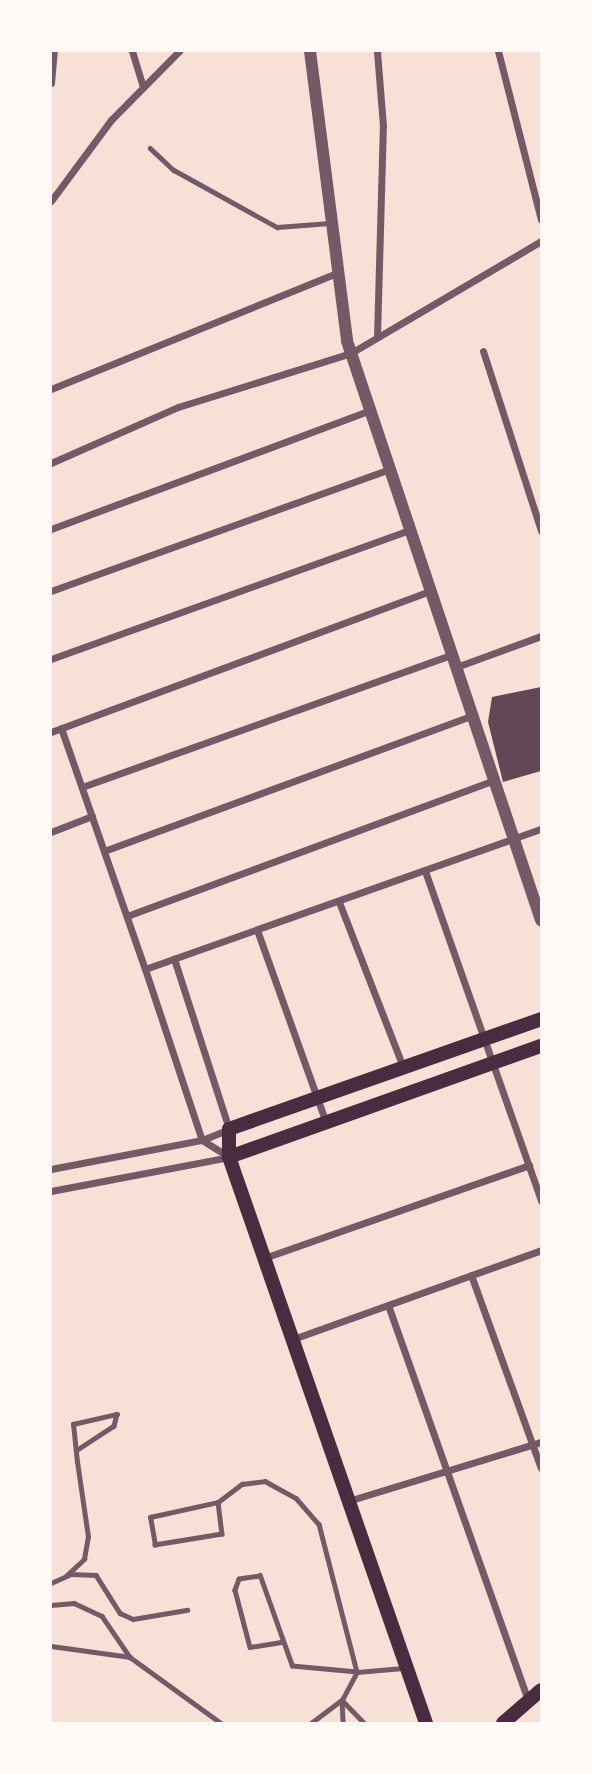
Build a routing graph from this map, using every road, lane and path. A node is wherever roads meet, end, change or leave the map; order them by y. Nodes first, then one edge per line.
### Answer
1 (54, 51) edge
2 (132, 51) edge
3 (179, 51) edge
4 (310, 51) edge
5 (377, 51) edge
6 (498, 51) edge
7 (51, 83) edge
8 (143, 87) junction
9 (150, 148) dead end
10 (51, 201) edge
11 (541, 220) edge
12 (331, 223) junction
13 (541, 241) edge
14 (337, 273) junction
15 (377, 337) junction
16 (483, 351) dead end
17 (351, 353) junction
18 (51, 389) edge
19 (369, 411) junction
20 (51, 463) edge
21 (388, 470) junction
22 (51, 529) edge
23 (409, 530) junction
24 (541, 531) edge
25 (432, 590) junction
26 (51, 592) edge
27 (541, 636) edge
28 (51, 659) edge
29 (457, 660) junction
30 (473, 715) junction
31 (61, 728) junction
32 (51, 732) edge
33 (492, 781) junction
34 (82, 787) junction
35 (92, 816) junction
36 (541, 829) edge
37 (51, 832) edge
38 (515, 838) junction
39 (104, 851) junction
40 (425, 872) junction
41 (339, 902) junction
42 (127, 916) junction
43 (541, 920) edge
44 (257, 930) junction
45 (174, 959) junction
46 (145, 969) junction
47 (541, 1019) edge
48 (484, 1039) junction
49 (541, 1046) edge
50 (493, 1063) junction
51 (403, 1068) junction
52 (316, 1098) junction
53 (326, 1123) junction
54 (229, 1129) junction
55 (202, 1140) junction
56 (229, 1157) junction
57 (529, 1165) junction
58 (51, 1169) edge
59 (51, 1191) edge
60 (541, 1201) edge
61 (541, 1250) edge
62 (264, 1258) junction
63 (471, 1275) junction
64 (388, 1304) junction
65 (292, 1339) junction
66 (541, 1442) edge
67 (533, 1445) junction
68 (76, 1451) junction
69 (541, 1468) edge
70 (446, 1471) junction
71 (218, 1502) junction
72 (347, 1502) junction
73 (65, 1576) junction
74 (51, 1583) edge
75 (51, 1605) edge
76 (187, 1610) dead end
77 (281, 1643) junction
78 (51, 1646) edge
79 (130, 1657) junction
80 (403, 1668) junction
81 (357, 1672) junction
82 (541, 1690) edge
83 (341, 1700) junction
84 (528, 1702) junction
85 (221, 1723) edge
86 (311, 1723) edge
87 (343, 1723) edge
88 (364, 1723) edge
89 (426, 1723) edge
90 (503, 1723) edge

1 - 7 street
2 - 8 street
3 - 8 street
4 - 12 street
5 - 15 street
6 - 11 street
8 - 10 street
9 - 12 lane
12 - 14 street
13 - 15 street
14 - 17 street
14 - 18 street
15 - 17 street
16 - 24 street
17 - 19 street
17 - 20 street
19 - 21 street
19 - 22 street
21 - 23 street
21 - 26 street
23 - 25 street
23 - 28 street
25 - 29 street
25 - 31 street
27 - 29 street
29 - 30 street
29 - 34 street
30 - 33 street
30 - 39 street
31 - 32 street
31 - 34 street
33 - 38 street
33 - 42 street
34 - 35 street
35 - 37 street
35 - 39 street
36 - 38 street
38 - 40 street
38 - 43 street
39 - 42 street
40 - 41 street
40 - 48 street
41 - 44 street
41 - 51 street
42 - 46 street
44 - 45 street
44 - 52 street
45 - 46 street
45 - 54 street
46 - 55 street
47 - 48 main road
48 - 50 street
48 - 51 main road
49 - 50 main road
50 - 53 main road
50 - 57 street
51 - 52 main road
52 - 53 street
52 - 54 main road
53 - 56 main road
54 - 55 street
54 - 56 main road
55 - 56 street
55 - 58 street
56 - 59 street
56 - 62 main road
57 - 60 street
57 - 62 street
61 - 63 street
62 - 65 main road
63 - 64 street
63 - 67 street
64 - 65 street
64 - 70 street
65 - 72 main road
66 - 67 street
67 - 69 street
67 - 70 street
68 - 68 lane
68 - 73 lane
70 - 72 street
70 - 84 street
71 - 71 lane
71 - 81 lane
72 - 80 main road
73 - 74 lane
73 - 76 lane
75 - 79 lane
77 - 77 lane
77 - 81 lane
78 - 79 lane
79 - 85 lane
80 - 81 lane
80 - 89 main road
81 - 83 lane
82 - 84 main road
83 - 86 lane
83 - 87 lane
83 - 88 lane
84 - 90 main road

